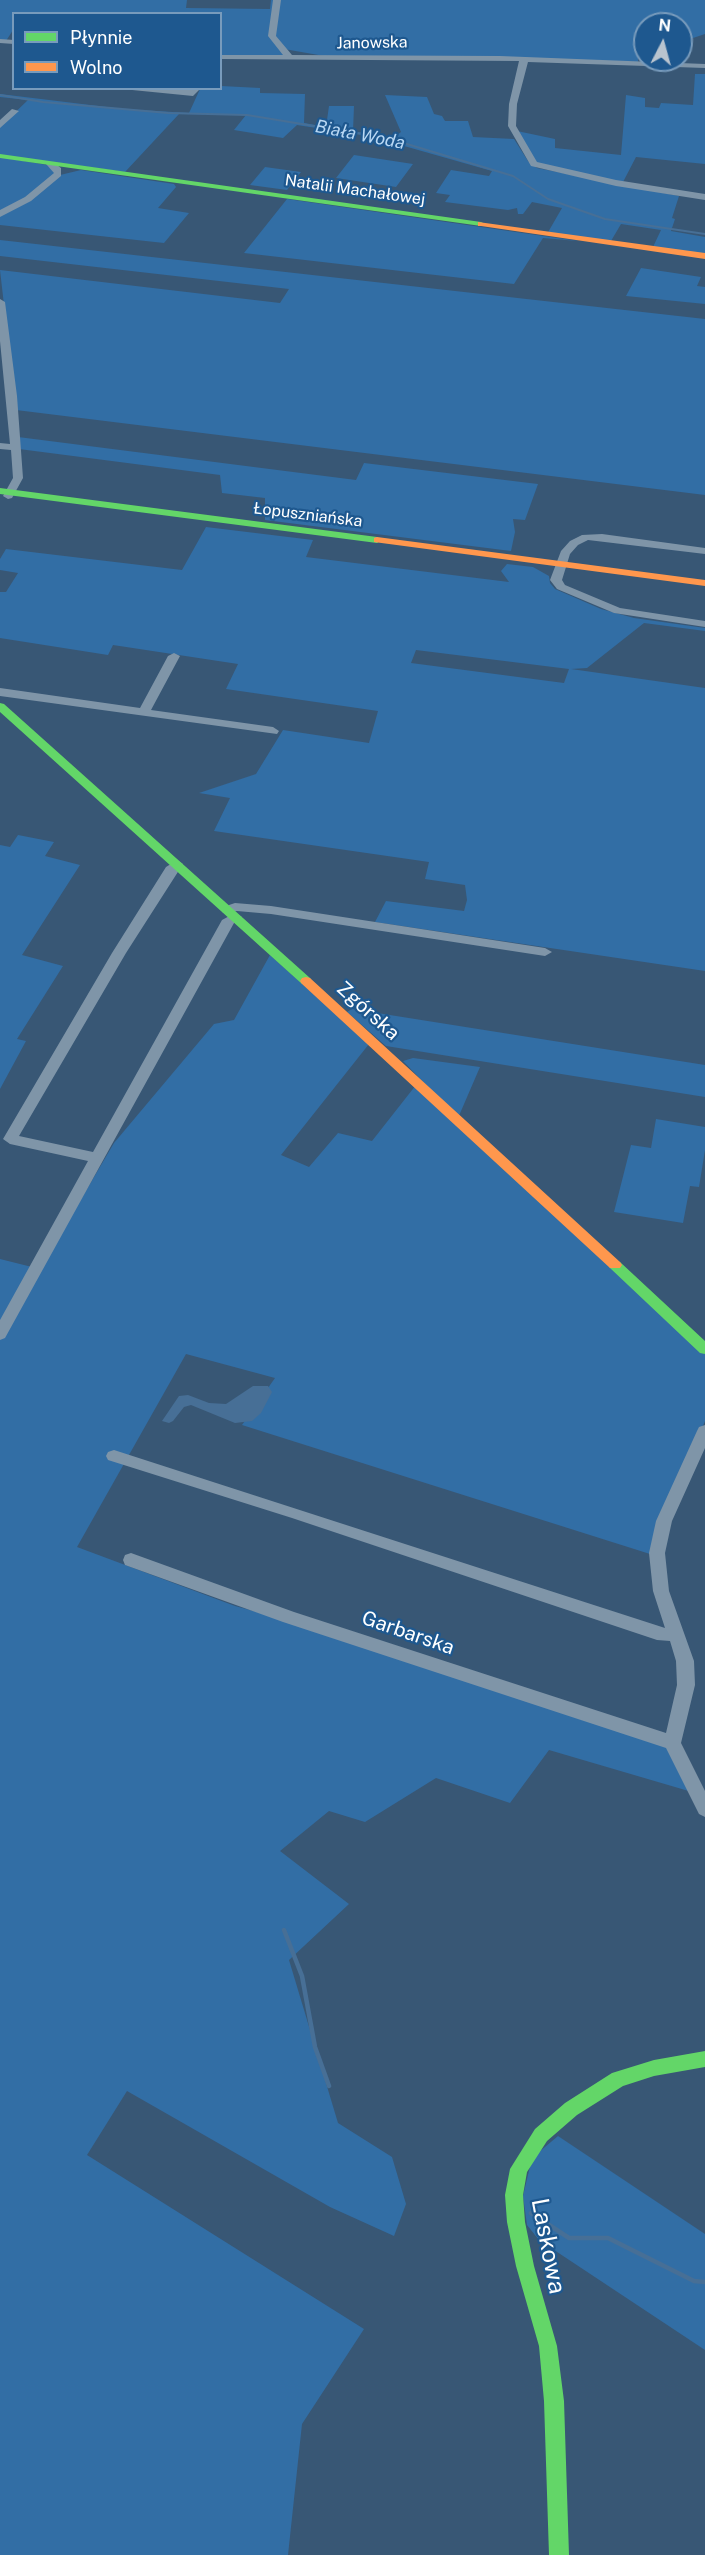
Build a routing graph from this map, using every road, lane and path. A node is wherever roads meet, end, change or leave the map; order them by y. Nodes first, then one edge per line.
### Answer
1 (277, 0) edge
2 (222, 57) edge
3 (291, 59) junction
4 (524, 59) junction
5 (705, 66) edge
6 (147, 90) edge
7 (196, 90) edge
8 (15, 111) dead end
9 (0, 124) edge
10 (0, 156) edge
11 (54, 169) junction
12 (705, 197) edge
13 (0, 214) edge
14 (705, 256) edge
15 (0, 302) edge
16 (0, 446) edge
17 (15, 448) junction
18 (5, 494) edge
19 (705, 550) edge
20 (561, 564) junction
21 (705, 583) edge
22 (705, 624) edge
23 (174, 656) dead end
24 (0, 692) edge
25 (0, 706) edge
26 (144, 713) junction
27 (273, 731) dead end
28 (177, 864) junction
29 (232, 913) junction
30 (544, 952) dead end
31 (98, 1158) junction
32 (0, 1334) edge
33 (705, 1349) edge
34 (705, 1431) edge
35 (114, 1456) dead end
36 (131, 1560) dead end
37 (676, 1633) junction
38 (672, 1743) junction
39 (705, 1809) edge
40 (705, 2059) edge
41 (560, 2555) edge

1 - 3 street
2 - 3 street, Janowska
3 - 4 street, Janowska
4 - 5 street, Janowska
4 - 12 street
6 - 7 street
8 - 9 street
10 - 11 street, Natalii Machałowej
11 - 13 street
11 - 14 street, Natalii Machałowej
15 - 17 street
16 - 17 street
17 - 18 street
18 - 20 street, Łopuszniańska
19 - 20 street
20 - 21 street, Łopuszniańska
20 - 22 street
23 - 26 street
24 - 26 street
25 - 28 street, Zgórska
26 - 27 street
28 - 29 street, Zgórska
28 - 31 street
29 - 30 street
29 - 31 street
29 - 33 street, Zgórska
31 - 32 street
34 - 37 street
35 - 37 street
36 - 38 street, Garbarska
37 - 38 street
38 - 39 street
40 - 41 street, Laskowa

